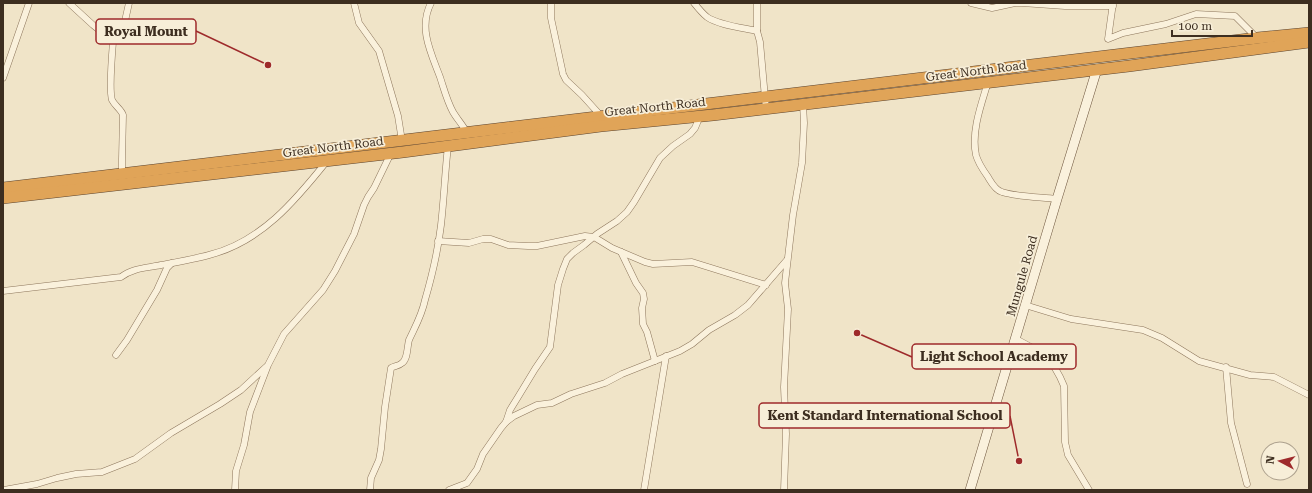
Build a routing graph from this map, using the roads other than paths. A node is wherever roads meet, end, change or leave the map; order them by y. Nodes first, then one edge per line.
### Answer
1 (29, 3) edge
2 (69, 3) edge
3 (129, 3) edge
4 (354, 3) edge
5 (431, 3) edge
6 (551, 3) edge
7 (694, 3) edge
8 (757, 3) edge
9 (971, 3) edge
10 (1113, 4) edge
11 (757, 31) junction
12 (1309, 33) edge
13 (116, 35) junction
14 (1257, 38) junction
15 (1309, 42) edge
16 (1097, 69) junction
17 (3, 78) edge
18 (988, 82) junction
19 (765, 97) junction
20 (803, 104) junction
21 (766, 109) junction
22 (601, 116) junction
23 (700, 116) junction
24 (467, 133) junction
25 (402, 146) junction
26 (448, 146) junction
27 (391, 153) junction
28 (328, 160) junction
29 (122, 174) junction
30 (3, 188) edge
31 (3, 198) edge
32 (1057, 199) junction
33 (594, 237) junction
34 (438, 241) junction
35 (621, 252) junction
36 (787, 260) junction
37 (172, 263) junction
38 (766, 285) junction
39 (3, 291) edge
40 (1025, 305) junction
41 (1016, 339) junction
42 (116, 354) dead end
43 (666, 356) junction
44 (655, 361) junction
45 (268, 365) junction
46 (1226, 367) junction
47 (1309, 395) edge
48 (506, 422) junction
49 (467, 483) junction
50 (1247, 484) dead end
51 (37, 487) edge
52 (4, 490) edge
53 (235, 490) edge
54 (370, 490) edge
55 (449, 490) edge
56 (471, 490) edge
57 (644, 490) edge
58 (784, 490) edge
59 (970, 490) edge
60 (1090, 490) edge

1 - 17 street
2 - 13 street
3 - 13 street
4 - 25 street
5 - 24 street
6 - 22 street
7 - 11 street
8 - 11 street
9 - 10 street
10 - 14 street
11 - 19 street
12 - 14 highway, Great North Road
13 - 29 street
14 - 19 highway, Great North Road
15 - 16 highway, Great North Road
16 - 18 highway, Great North Road
16 - 32 street, Mungule Road
18 - 20 highway, Great North Road
18 - 32 street
19 - 21 street
19 - 22 highway, Great North Road
20 - 21 highway, Great North Road
20 - 36 street
21 - 23 highway, Great North Road
22 - 24 highway, Great North Road
23 - 26 highway, Great North Road
23 - 33 street
24 - 25 highway, Great North Road
25 - 26 highway, Great North Road
25 - 27 highway, Great North Road
25 - 29 highway, Great North Road
26 - 34 street
27 - 28 highway, Great North Road
27 - 45 street
28 - 31 highway, Great North Road
28 - 37 street
29 - 30 highway, Great North Road
32 - 40 street, Mungule Road
33 - 34 street
33 - 35 street
33 - 48 street
34 - 54 street
35 - 38 street
35 - 44 street
36 - 38 street
36 - 58 street
37 - 39 street
37 - 42 street
38 - 43 street
40 - 41 street, Mungule Road
40 - 46 street
41 - 59 street, Mungule Road
41 - 60 street
43 - 44 street
43 - 57 street
44 - 48 street
45 - 51 street
45 - 53 street
46 - 47 street
46 - 50 street
48 - 49 street
49 - 55 street
49 - 56 street
51 - 52 street

